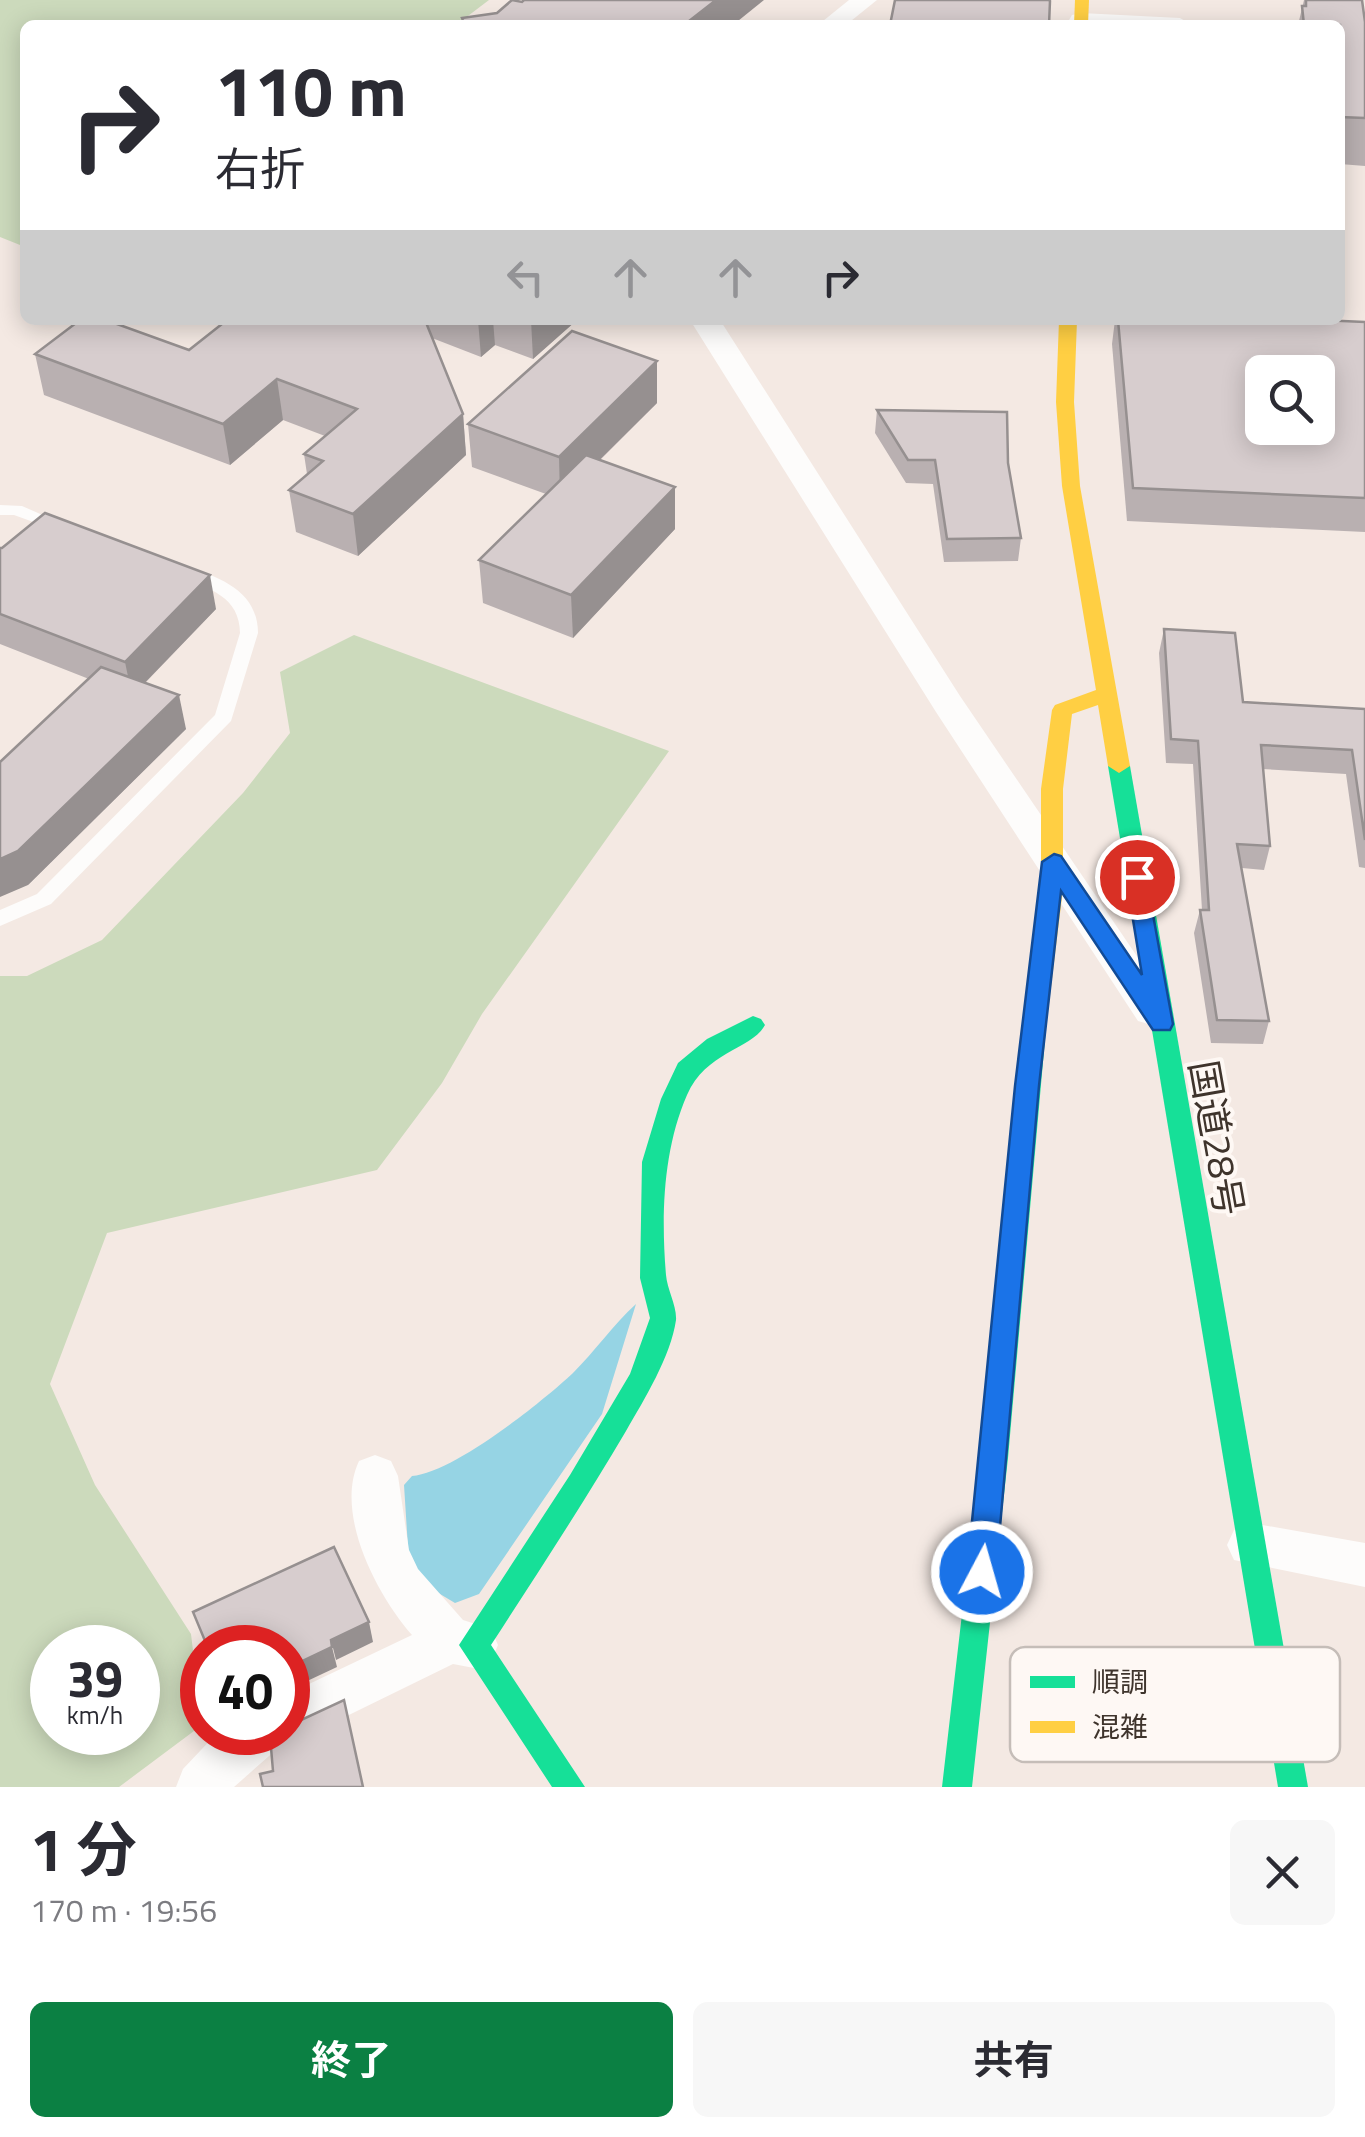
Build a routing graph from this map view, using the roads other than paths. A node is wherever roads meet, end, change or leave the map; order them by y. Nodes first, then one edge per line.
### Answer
1 (865, 0) edge
2 (1081, 15) edge
3 (837, 20) edge
4 (1130, 20) edge
5 (708, 325) edge
6 (1068, 325) edge
7 (0, 510) edge
8 (79, 534) edge
9 (170, 567) edge
10 (1106, 694) junction
11 (1054, 862) junction
12 (0, 919) edge
13 (1162, 1024) junction
14 (752, 1025) dead end
15 (376, 1476) dead end
16 (1251, 1544) junction
17 (1365, 1565) edge
18 (463, 1643) junction
19 (1269, 1647) edge
20 (310, 1709) edge
21 (229, 1755) edge
22 (1289, 1762) edge
23 (201, 1787) edge
24 (570, 1787) edge
25 (957, 1787) edge
26 (1293, 1787) edge

1 - 3 street
2 - 4 street
5 - 11 street
6 - 10 main road, 国道28号
7 - 8 lane
9 - 12 lane
10 - 11 main road
10 - 13 main road, 国道28号
11 - 13 street
11 - 25 main road
13 - 16 main road, 国道28号
14 - 18 main road
15 - 18 street
16 - 17 street
16 - 19 main road, 国道28号
18 - 20 street
18 - 24 main road
21 - 23 street
22 - 26 main road, 国道28号

